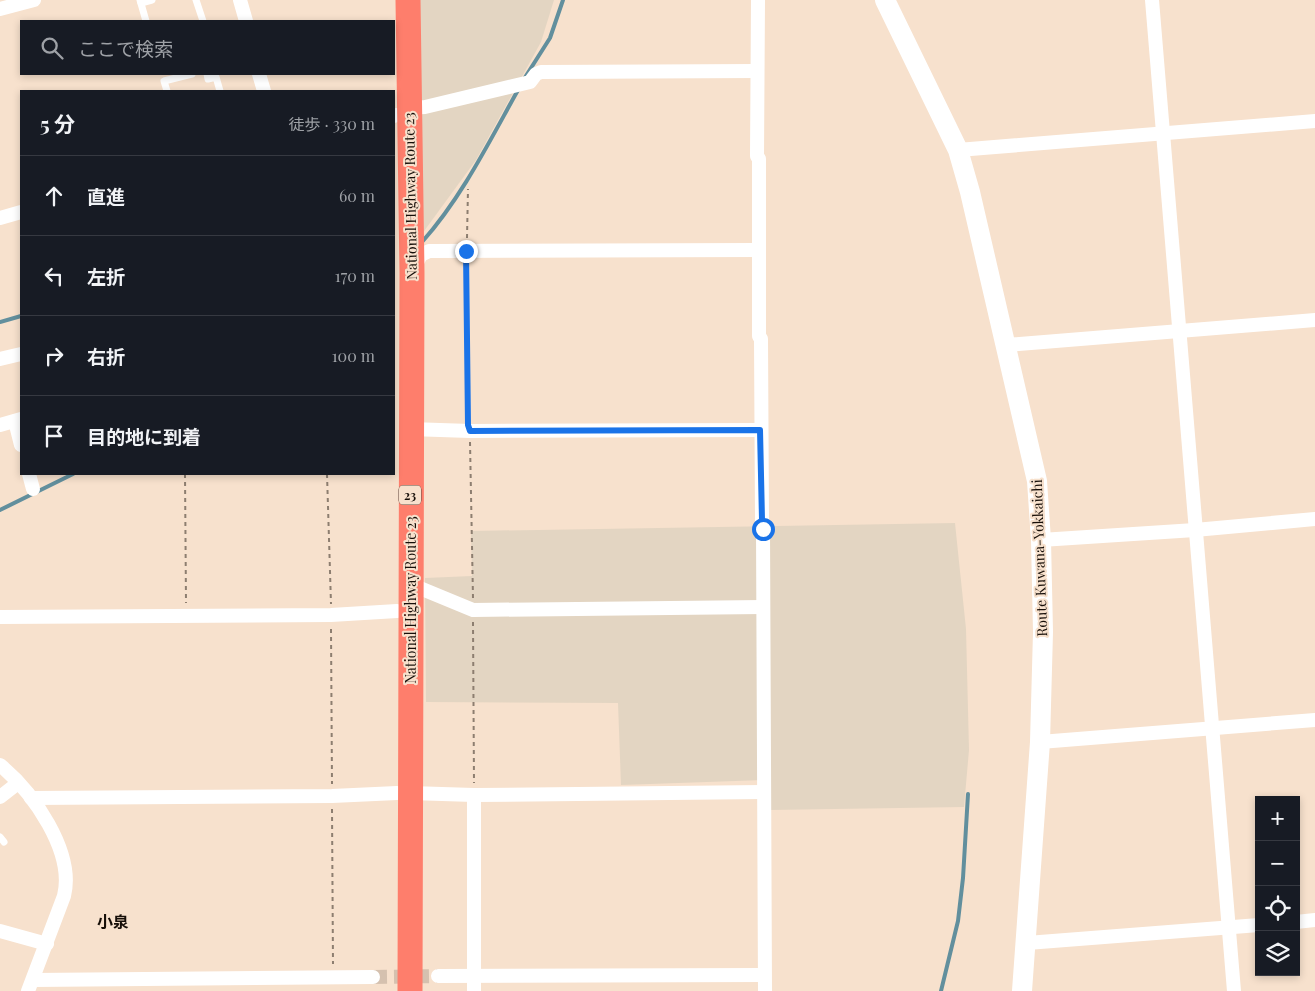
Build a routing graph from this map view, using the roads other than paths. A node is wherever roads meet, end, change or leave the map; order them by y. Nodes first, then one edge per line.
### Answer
1 (34, 0) edge
2 (152, 0) edge
3 (196, 0) edge
4 (240, 0) edge
5 (395, 0) edge
6 (408, 0) edge
7 (758, 0) edge
8 (886, 0) edge
9 (1152, 0) edge
10 (141, 2) edge
11 (0, 9) edge
12 (146, 20) edge
13 (203, 20) edge
14 (246, 20) edge
15 (757, 71) junction
16 (188, 75) edge
17 (207, 75) edge
18 (259, 75) edge
19 (166, 90) edge
20 (220, 90) edge
21 (264, 90) edge
22 (400, 113) edge
23 (1315, 121) edge
24 (1164, 134) junction
25 (958, 150) junction
26 (20, 212) edge
27 (0, 218) edge
28 (758, 250) junction
29 (412, 273) junction
30 (1315, 320) edge
31 (1179, 331) junction
32 (1007, 345) junction
33 (20, 354) edge
34 (0, 359) edge
35 (18, 420) edge
36 (0, 425) edge
37 (410, 429) junction
38 (760, 430) junction
39 (20, 437) edge
40 (29, 475) edge
41 (33, 489) dead end
42 (1315, 519) edge
43 (1195, 530) junction
44 (1041, 540) junction
45 (410, 584) junction
46 (763, 607) junction
47 (397, 611) junction
48 (0, 617) edge
49 (1315, 720) edge
50 (1212, 729) junction
51 (1040, 742) junction
52 (0, 765) edge
53 (18, 782) junction
54 (763, 792) junction
55 (404, 793) junction
56 (474, 795) junction
57 (0, 797) edge
58 (31, 798) junction
59 (1315, 920) edge
60 (1300, 922) edge
61 (1255, 924) edge
62 (1228, 927) junction
63 (0, 931) edge
64 (1027, 943) junction
65 (47, 944) junction
66 (764, 975) junction
67 (438, 976) tunnel mouth
68 (474, 976) junction
69 (373, 977) tunnel mouth
70 (30, 986) edge
71 (396, 991) edge
72 (410, 991) edge
73 (474, 991) edge
74 (765, 991) edge
75 (1022, 991) edge
76 (1234, 991) edge

1 - 11 street
2 - 10 lane
3 - 13 lane
4 - 14 street
5 - 22 highway, National Highway Route 23 / 23
6 - 22 highway, National Highway Route 23 / 23
7 - 15 street
8 - 25 main road, Route Kuwana-Yokkaichi
9 - 24 street
10 - 12 lane
15 - 22 street
15 - 28 street
16 - 19 lane
17 - 20 lane
18 - 21 street
22 - 29 highway, National Highway Route 23 / 23
22 - 47 highway, National Highway Route 23 / 23
23 - 24 street
24 - 25 street
24 - 31 street
25 - 32 main road, Route Kuwana-Yokkaichi
26 - 27 street
28 - 29 street
28 - 38 street
29 - 37 highway, National Highway Route 23 / 23
30 - 31 street
31 - 32 street
31 - 43 street
32 - 44 main road, Route Kuwana-Yokkaichi
33 - 34 street
35 - 36 street
35 - 39 street
37 - 38 street
37 - 45 highway, National Highway Route 23 / 23
38 - 46 street
40 - 41 street
42 - 43 street
43 - 44 street
43 - 50 street
44 - 51 main road, Route Kuwana-Yokkaichi
45 - 46 street
45 - 55 highway, National Highway Route 23 / 23
46 - 54 street
47 - 48 street
47 - 55 highway, National Highway Route 23 / 23
49 - 50 street
50 - 51 street
50 - 62 street
51 - 64 main road, Route Kuwana-Yokkaichi
52 - 53 street
53 - 57 street
53 - 58 street
54 - 56 street
54 - 66 street
55 - 56 street
55 - 58 street
55 - 71 highway, National Highway Route 23 / 23
55 - 72 highway, National Highway Route 23 / 23
56 - 68 street
58 - 65 street
59 - 60 street
61 - 62 street
62 - 64 street
62 - 76 street
63 - 65 street
64 - 75 main road, Route Kuwana-Yokkaichi
65 - 70 street
66 - 68 street
66 - 74 street
67 - 68 street
68 - 73 street
69 - 70 street

